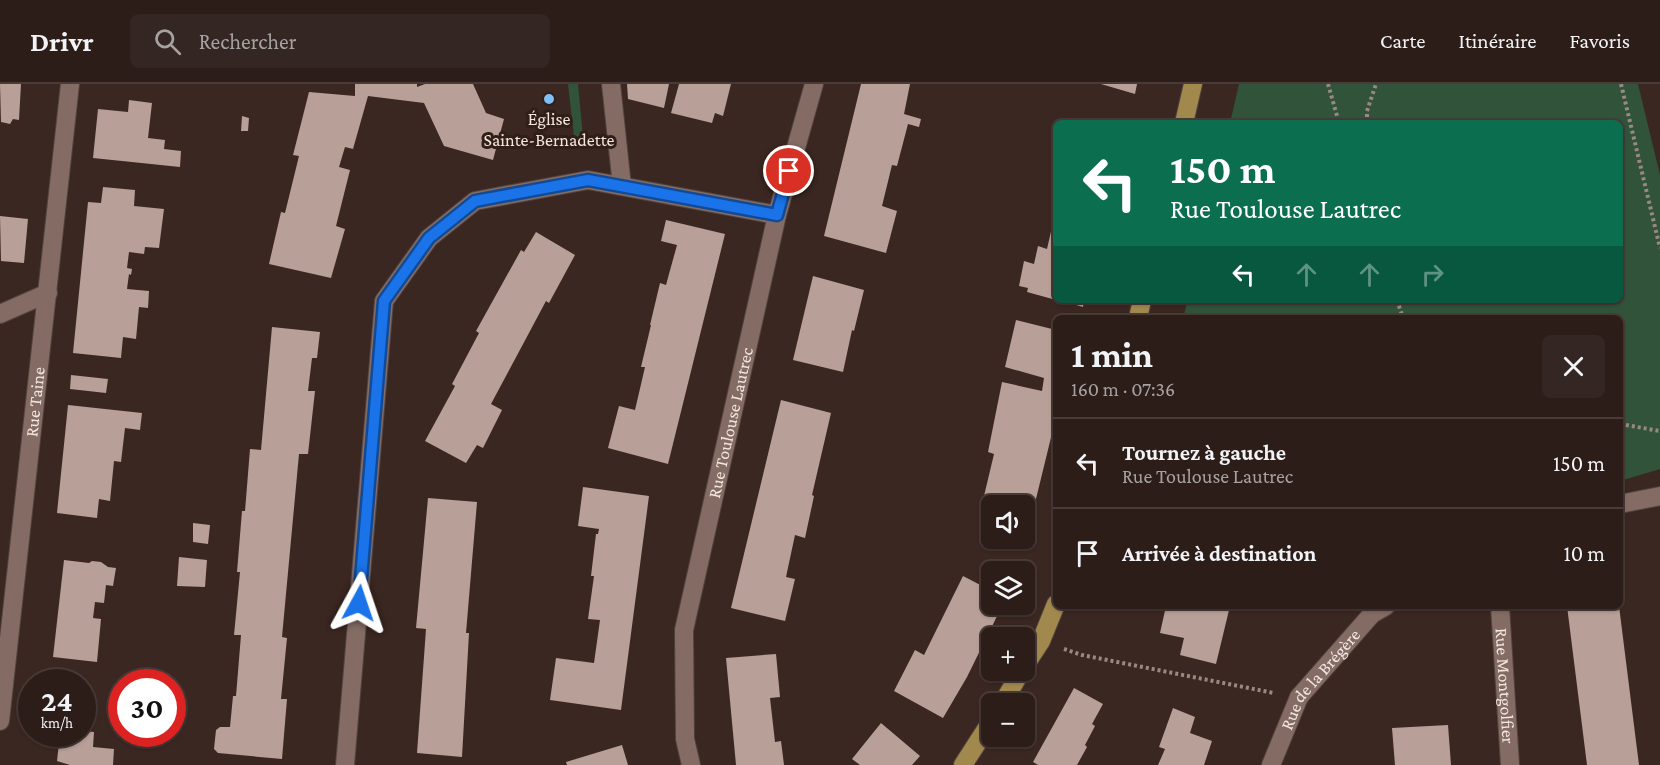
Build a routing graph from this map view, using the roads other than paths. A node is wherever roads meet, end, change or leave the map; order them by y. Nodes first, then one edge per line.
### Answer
1 (69, 84) edge
2 (611, 84) edge
3 (814, 84) edge
4 (1193, 84) edge
5 (1185, 120) edge
6 (622, 186) junction
7 (777, 215) junction
8 (48, 293) junction
9 (0, 314) edge
10 (1660, 496) edge
11 (1623, 503) edge
12 (1054, 609) edge
13 (1381, 609) edge
14 (1500, 609) edge
15 (1035, 650) edge
16 (0, 721) edge
17 (981, 737) edge
18 (345, 765) edge
19 (691, 765) edge
20 (963, 765) edge
21 (1271, 765) edge
22 (1510, 765) edge

1 - 8 street, Rue Taine
2 - 6 street
3 - 7 street, Rue Toulouse Lautrec
4 - 5 main road
6 - 7 street
6 - 18 street
7 - 19 street, Rue Toulouse Lautrec
8 - 9 street
8 - 16 street, Rue Taine
10 - 11 street
12 - 15 main road
13 - 21 street, Rue de la Brégère
14 - 22 street, Rue Montgolfier
17 - 20 main road

